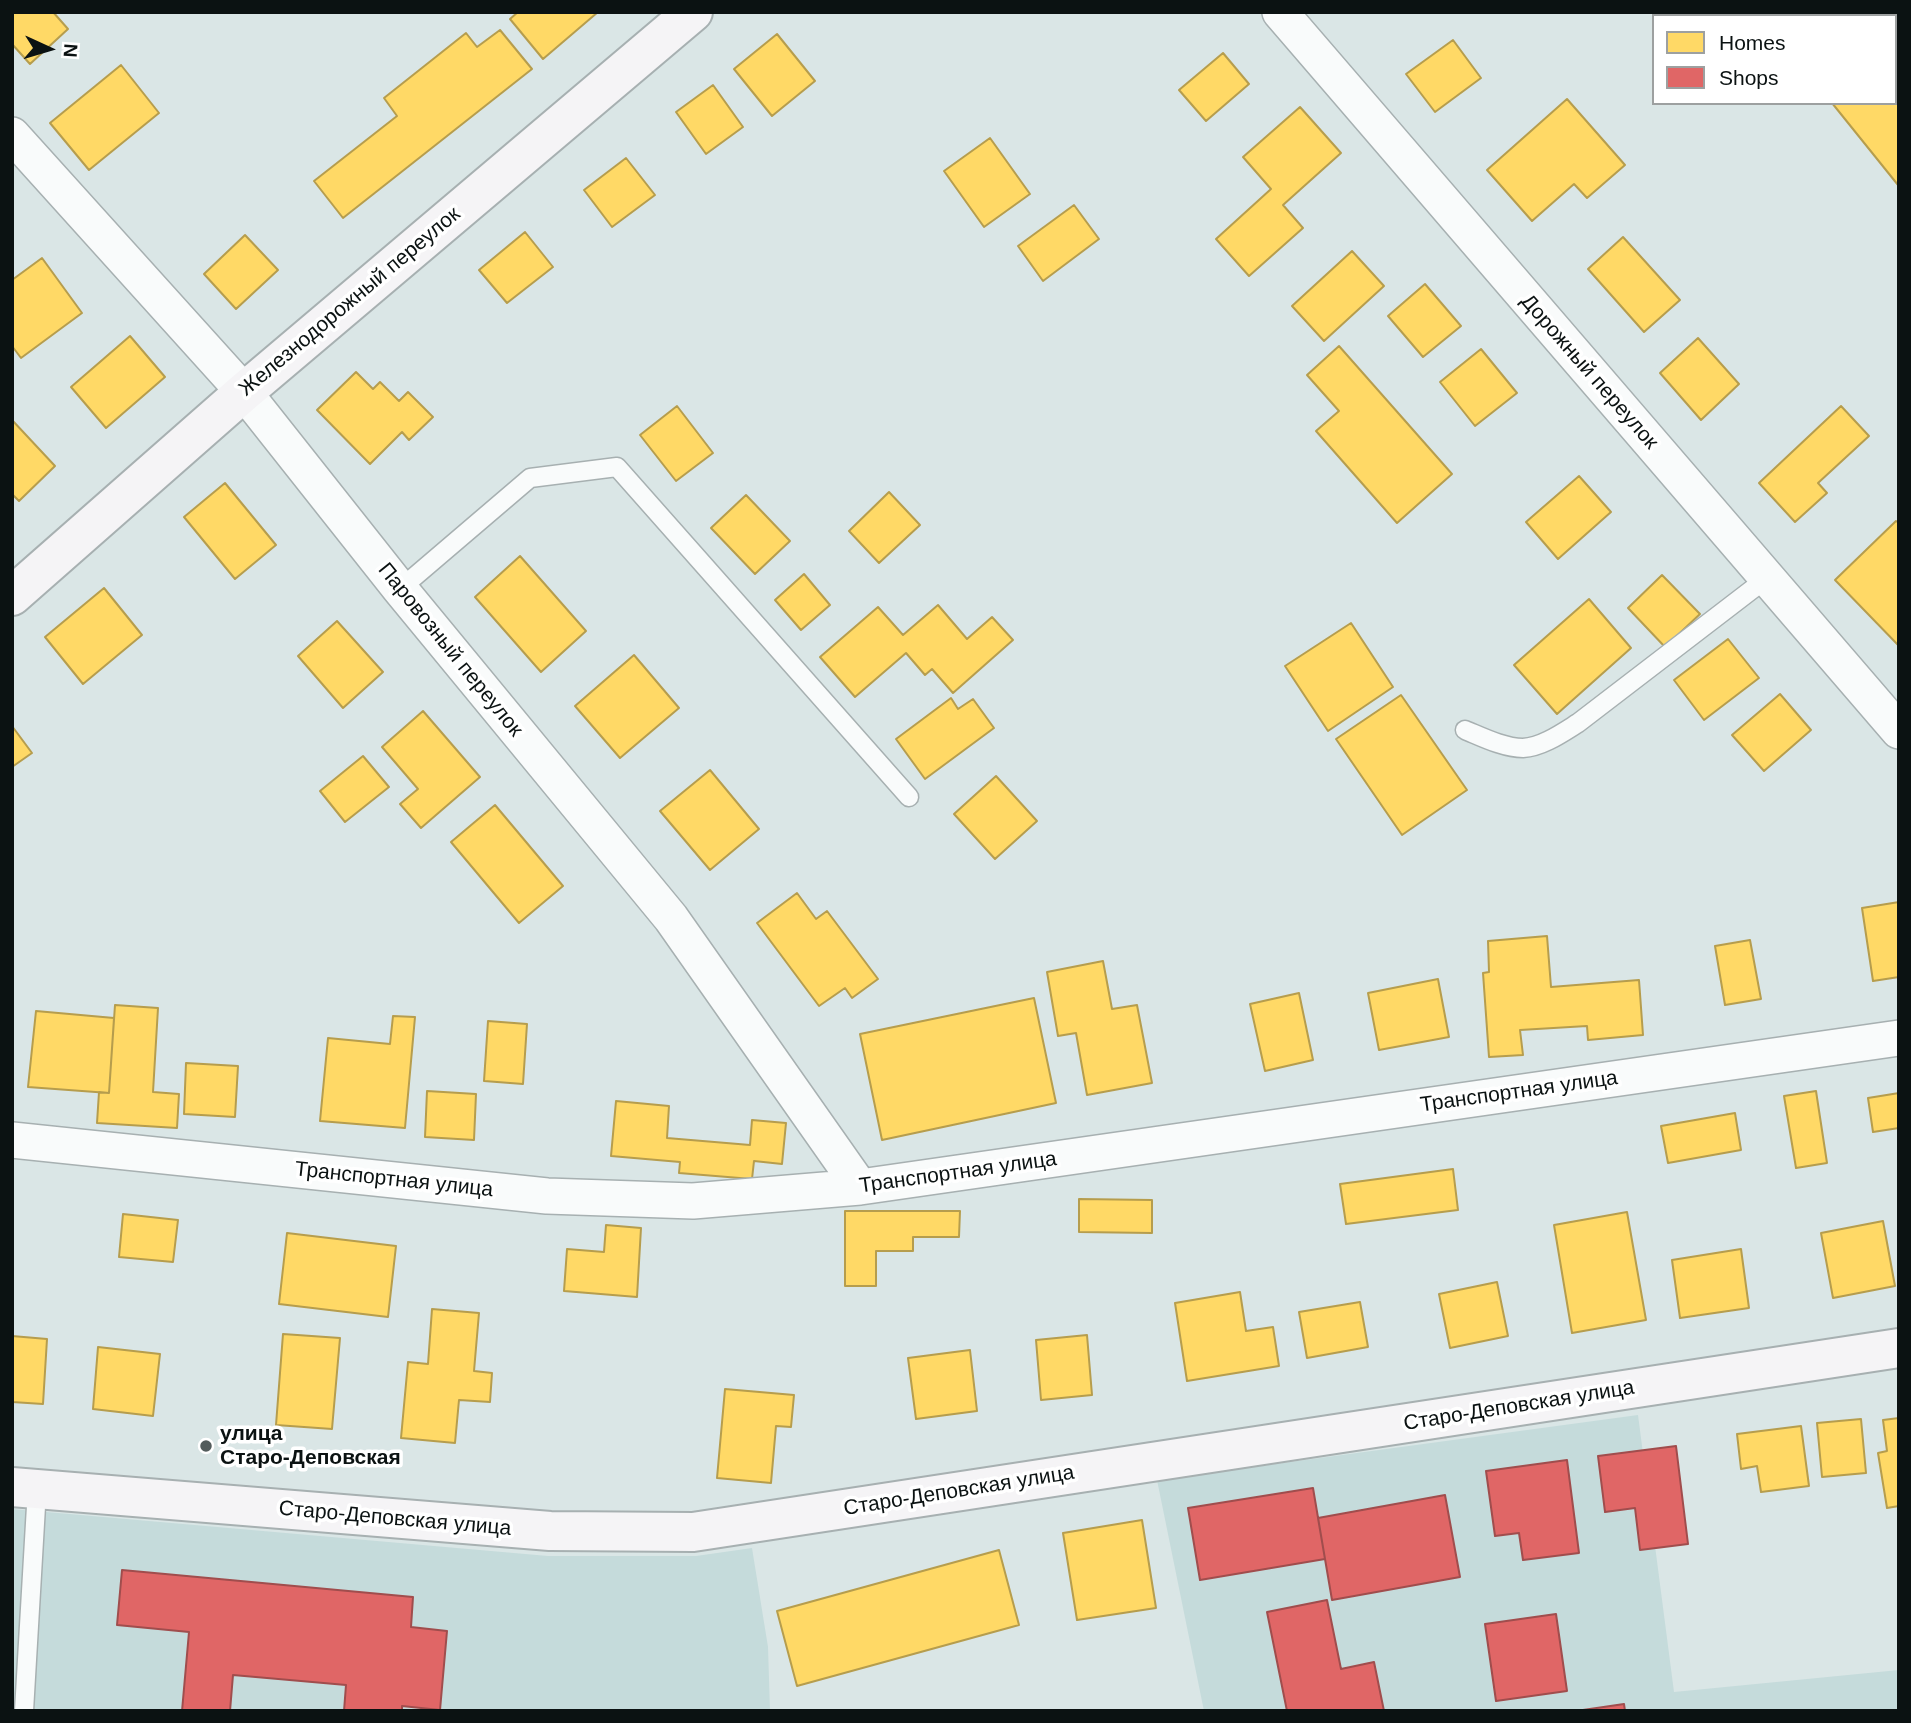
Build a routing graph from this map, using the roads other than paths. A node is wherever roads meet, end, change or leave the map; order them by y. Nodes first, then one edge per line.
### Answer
1 (693, 12) edge
2 (1280, 12) edge
3 (12, 135) edge
4 (244, 392) junction
5 (1767, 578) junction
6 (400, 589) junction
7 (12, 596) edge
8 (1465, 730) dead end
9 (1899, 732) edge
10 (909, 797) dead end
11 (1899, 1038) edge
12 (12, 1140) edge
13 (860, 1187) junction
14 (1899, 1348) edge
15 (24, 1488) edge
16 (24, 1711) edge

1 - 4 main road, Железнодорожный переулок
2 - 5 street, Дорожный переулок
3 - 4 street, Паровозный переулок
4 - 6 street, Паровозный переулок
4 - 7 main road, Железнодорожный переулок
5 - 8 lane
5 - 9 street, Дорожный переулок
6 - 10 lane
6 - 13 street, Паровозный переулок
11 - 13 street, Транспортная улица
12 - 13 street, Транспортная улица
14 - 15 main road, Старо-Деповская улица
15 - 16 lane

